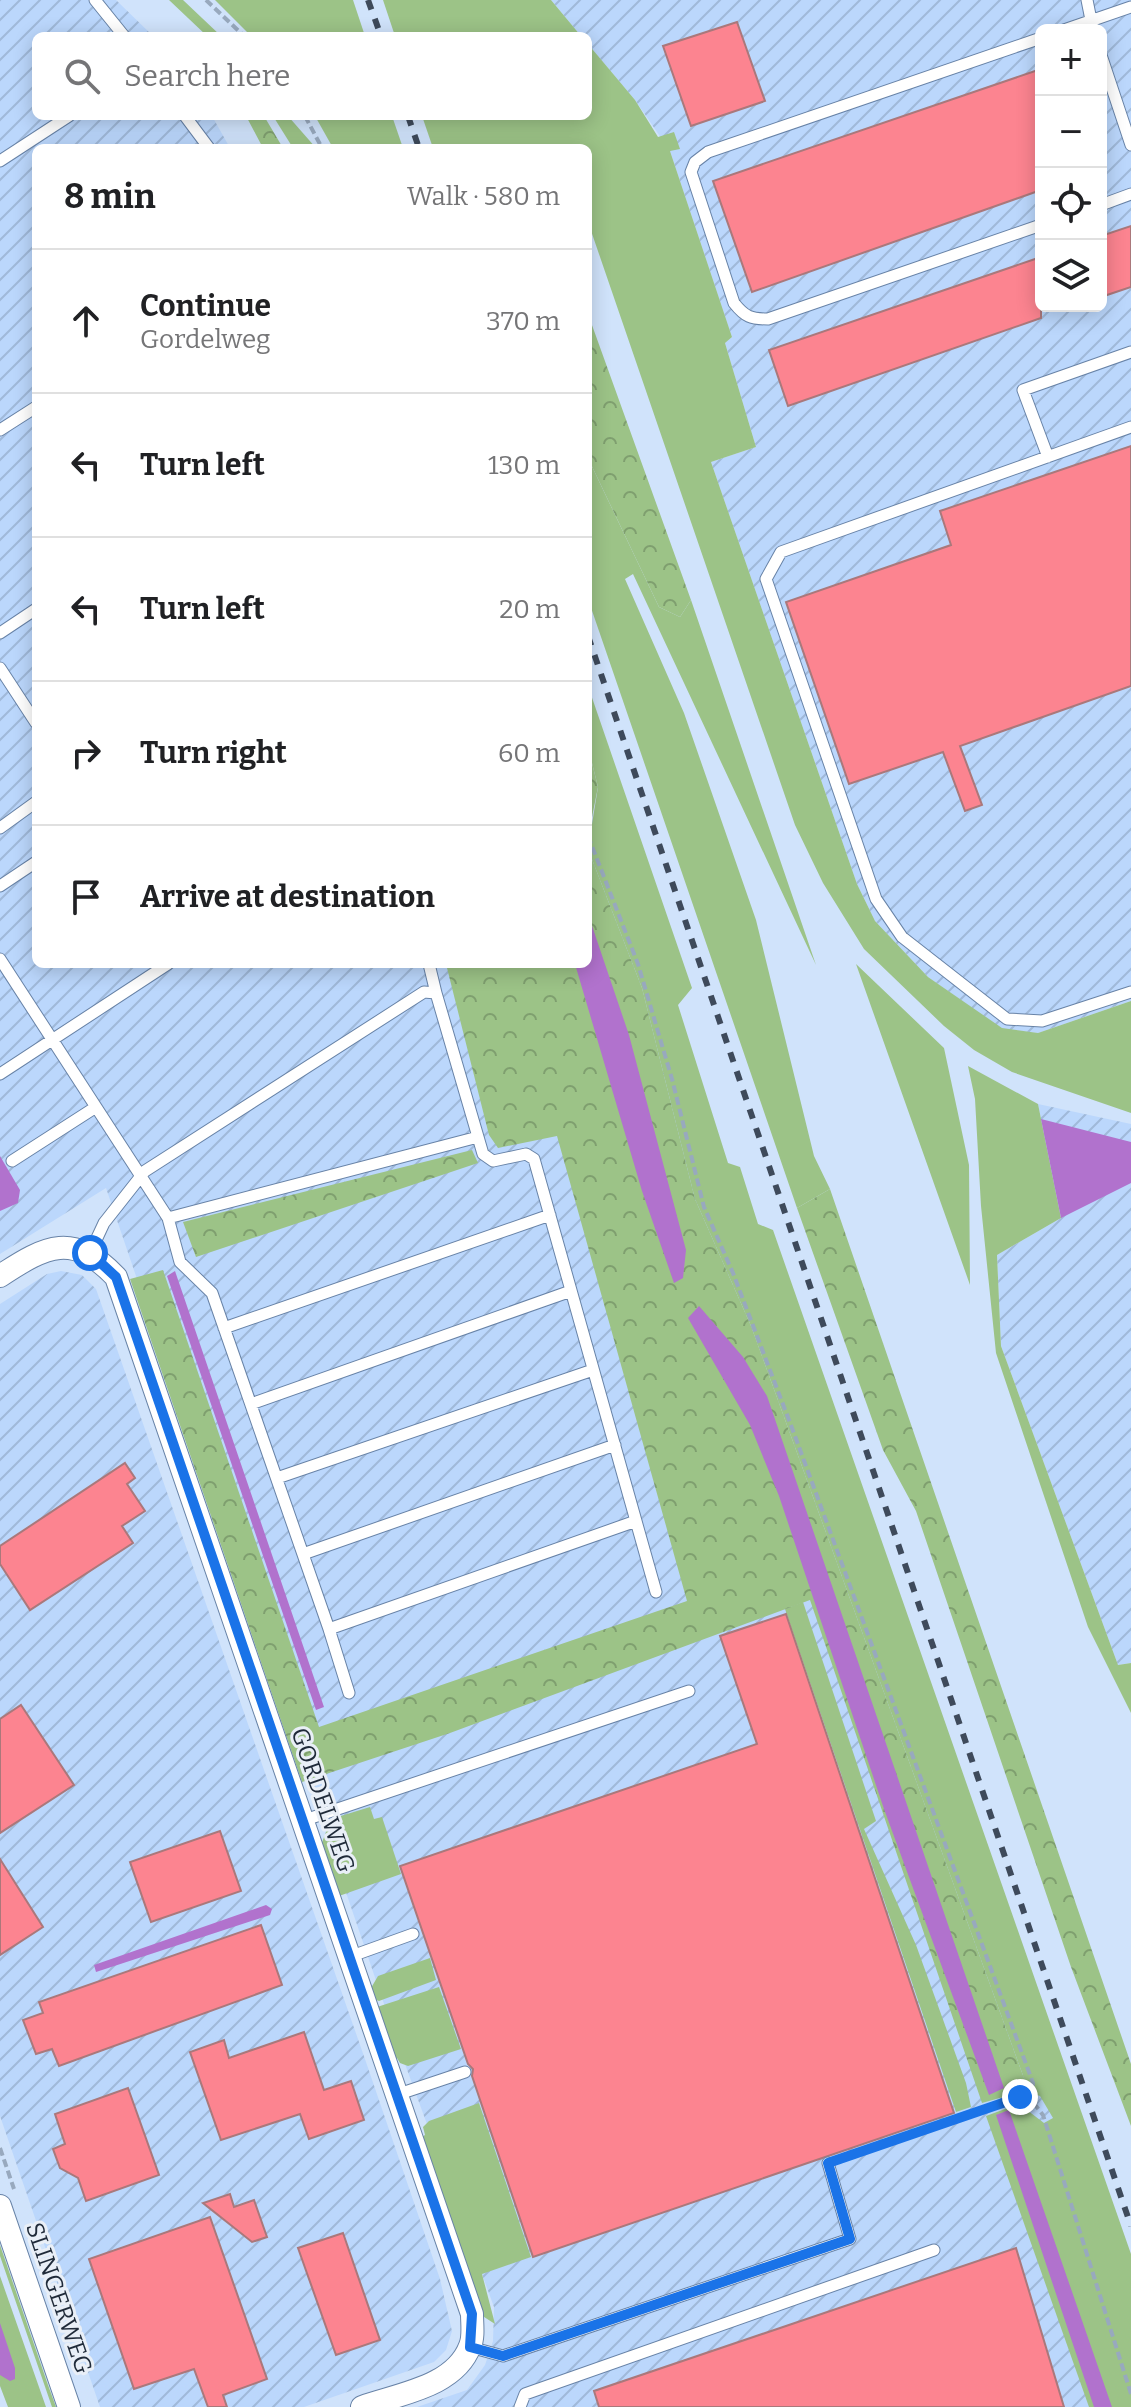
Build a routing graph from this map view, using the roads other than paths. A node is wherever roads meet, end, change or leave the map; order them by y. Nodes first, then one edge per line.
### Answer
1 (95, 0) edge
2 (1087, 0) edge
3 (1131, 7) edge
4 (1091, 24) edge
5 (1095, 24) edge
6 (121, 32) edge
7 (1035, 40) edge
8 (1107, 73) edge
9 (63, 120) edge
10 (188, 120) edge
11 (206, 144) edge
12 (1131, 145) edge
13 (0, 161) edge
14 (1131, 194) edge
15 (1107, 203) edge
16 (1035, 227) edge
17 (1131, 352) edge
18 (32, 410) edge
19 (1131, 427) edge
20 (0, 430) edge
21 (1048, 457) junction
22 (32, 612) edge
23 (0, 633) edge
24 (0, 668) edge
25 (32, 717) edge
26 (32, 805) edge
27 (0, 828) edge
28 (32, 865) edge
29 (0, 886) edge
30 (0, 959) edge
31 (162, 968) edge
32 (430, 968) edge
33 (1131, 992) edge
34 (436, 993) junction
35 (52, 1039) junction
36 (0, 1074) edge
37 (96, 1107) junction
38 (478, 1137) junction
39 (12, 1161) dead end
40 (141, 1177) junction
41 (550, 1215) junction
42 (168, 1218) junction
43 (90, 1253) junction
44 (0, 1276) edge
45 (571, 1291) junction
46 (224, 1328) junction
47 (593, 1370) junction
48 (251, 1404) junction
49 (615, 1445) junction
50 (277, 1478) junction
51 (636, 1521) junction
52 (303, 1554) junction
53 (656, 1592) dead end
54 (329, 1629) junction
55 (689, 1691) dead end
56 (349, 1693) dead end
57 (302, 1821) junction
58 (413, 1934) dead end
59 (349, 1957) junction
60 (465, 2072) dead end
61 (396, 2095) junction
62 (828, 2163) road end
63 (0, 2206) edge
64 (934, 2250) dead end
65 (470, 2347) junction
66 (389, 2403) edge
67 (69, 2407) edge
68 (362, 2407) edge
69 (520, 2407) edge

1 - 6 lane
2 - 4 lane
3 - 5 lane
7 - 16 lane
8 - 12 lane
9 - 13 lane
10 - 11 lane
14 - 15 lane
17 - 21 lane
18 - 20 lane
19 - 21 lane
21 - 33 lane
22 - 23 lane
24 - 25 lane
26 - 27 lane
28 - 29 lane
30 - 35 lane
31 - 35 lane
32 - 34 lane
34 - 38 lane
34 - 40 lane
35 - 36 lane
35 - 37 lane
37 - 39 lane
37 - 40 lane
38 - 41 lane
38 - 42 lane
40 - 42 lane
40 - 43 lane
41 - 45 lane
41 - 46 lane
42 - 46 lane
43 - 44 street
43 - 57 street, GORDELWEG
45 - 47 lane
45 - 48 lane
46 - 48 lane
47 - 49 lane
47 - 50 lane
48 - 50 lane
49 - 51 lane
49 - 52 lane
50 - 52 lane
51 - 53 lane
51 - 54 lane
52 - 54 lane
54 - 56 lane
55 - 57 lane
57 - 59 street, GORDELWEG
58 - 59 lane
59 - 61 street, GORDELWEG
60 - 61 lane
61 - 65 street, GORDELWEG
62 - 65 lane
63 - 67 street, SLINGERWEG
64 - 69 lane
65 - 66 street
66 - 68 street

